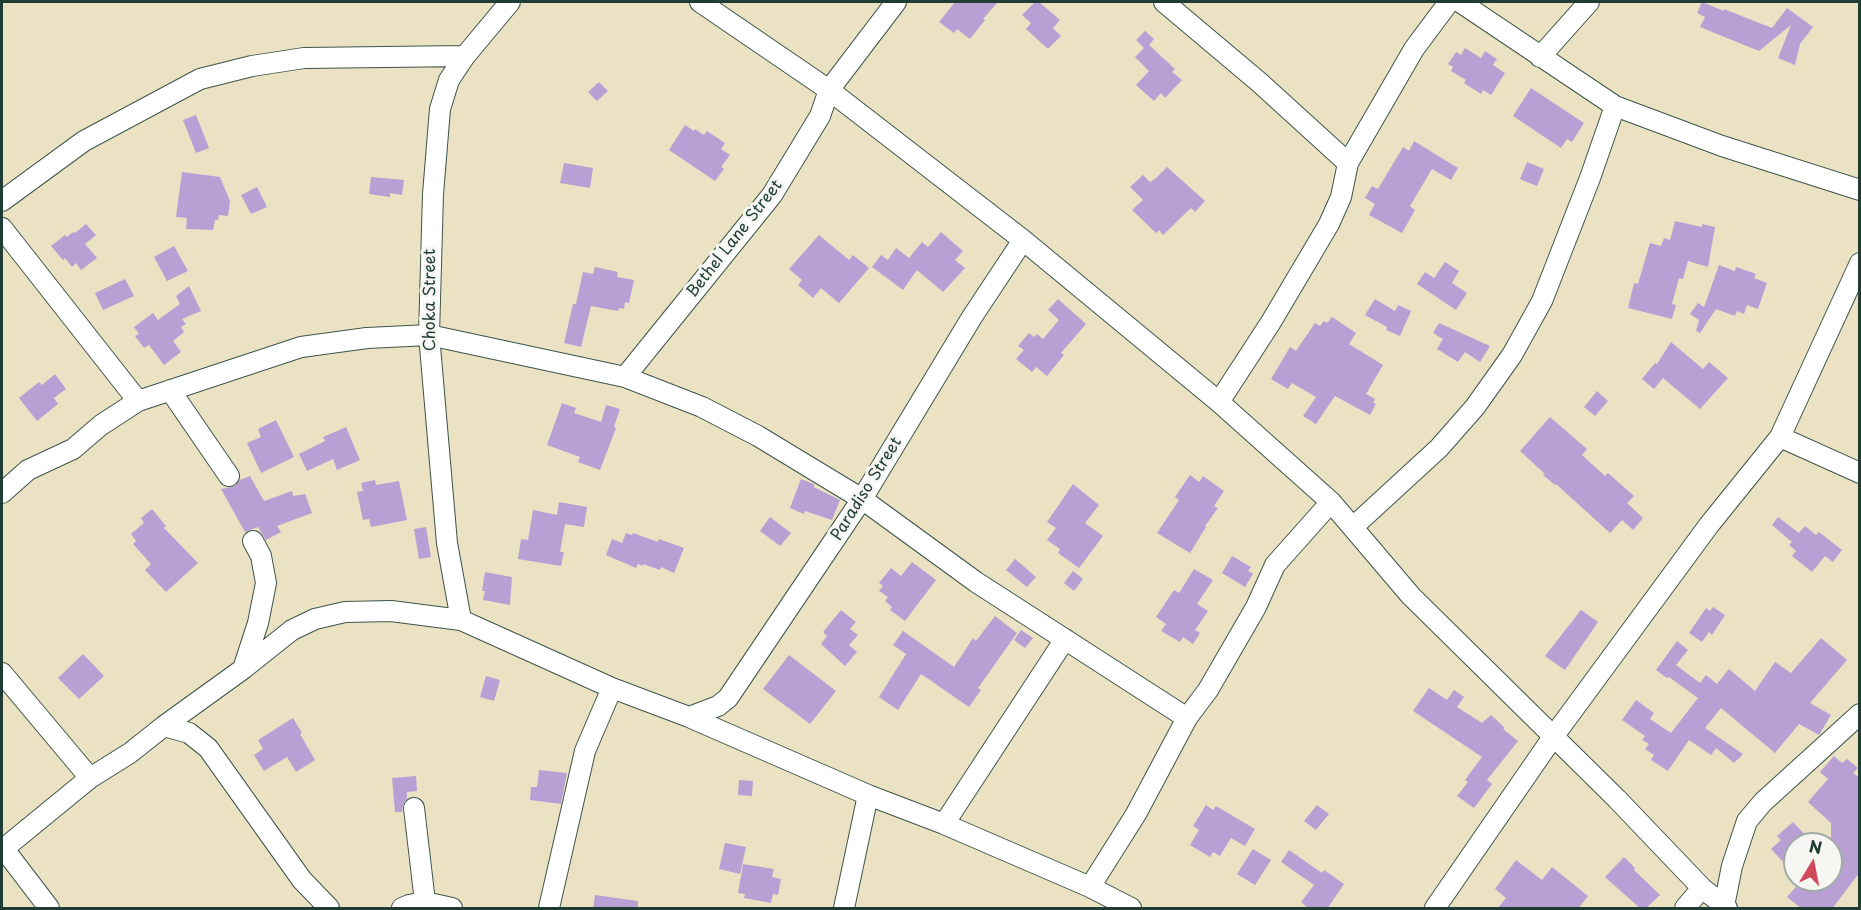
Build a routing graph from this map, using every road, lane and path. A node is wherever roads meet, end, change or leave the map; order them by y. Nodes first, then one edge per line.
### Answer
1 (510, 2) edge
2 (700, 2) edge
3 (896, 2) edge
4 (1164, 2) edge
5 (1449, 2) edge
6 (1460, 2) edge
7 (1589, 2) edge
8 (465, 56) junction
9 (1540, 57) junction
10 (829, 90) junction
11 (1615, 106) junction
12 (1348, 163) junction
13 (1860, 190) edge
14 (2, 201) edge
15 (2, 228) edge
16 (1023, 240) junction
17 (1860, 263) edge
18 (429, 335) junction
19 (625, 377) junction
20 (170, 390) junction
21 (138, 401) junction
22 (1219, 402) junction
23 (1780, 437) junction
24 (1860, 473) edge
25 (229, 476) dead end
26 (2, 493) edge
27 (862, 499) junction
28 (1331, 502) junction
29 (1353, 527) junction
30 (253, 541) dead end
31 (461, 620) junction
32 (1065, 639) junction
33 (243, 669) junction
34 (2, 673) edge
35 (612, 688) junction
36 (728, 698) junction
37 (1860, 714) edge
38 (689, 717) junction
39 (1187, 718) junction
40 (164, 726) junction
41 (736, 737) junction
42 (1552, 737) junction
43 (90, 778) junction
44 (868, 795) junction
45 (414, 808) dead end
46 (944, 824) junction
47 (3, 850) edge
48 (1090, 887) junction
49 (1702, 888) junction
50 (425, 902) junction
51 (1725, 907) edge
52 (49, 909) edge
53 (328, 909) edge
54 (402, 909) edge
55 (452, 909) edge
56 (549, 909) edge
57 (844, 909) edge
58 (1131, 909) edge
59 (1435, 909) edge
60 (1685, 909) edge

1 - 8 street, Choka Street
2 - 10 street
3 - 10 street, Bethel Lane Street
4 - 12 street
5 - 12 street
6 - 9 street
7 - 9 street
8 - 14 street
8 - 18 street, Choka Street
9 - 11 street
10 - 16 street
10 - 19 street, Bethel Lane Street
11 - 13 street
11 - 29 street
12 - 22 street
15 - 21 street
16 - 22 street
16 - 27 street, Paradiso Street
17 - 23 street
18 - 19 street
18 - 20 street
18 - 31 street, Choka Street
19 - 27 street
20 - 21 street
20 - 25 street
21 - 26 street
22 - 28 street
23 - 24 street
23 - 42 street
27 - 32 street
27 - 36 street, Paradiso Street
28 - 29 street
28 - 39 street
29 - 42 street
30 - 33 street
31 - 33 street
31 - 35 street
32 - 39 street
32 - 46 street
33 - 40 street
34 - 43 street
35 - 38 street
35 - 56 street
36 - 38 street, Paradiso Street
36 - 41 street
37 - 51 street
38 - 41 street
39 - 48 street
40 - 43 street
40 - 53 street
41 - 44 street
42 - 49 street
42 - 59 street
43 - 47 street
44 - 46 street
44 - 57 street
45 - 50 street
46 - 48 street
47 - 52 street
48 - 58 street
49 - 51 street
49 - 60 street
50 - 54 street
50 - 55 street

